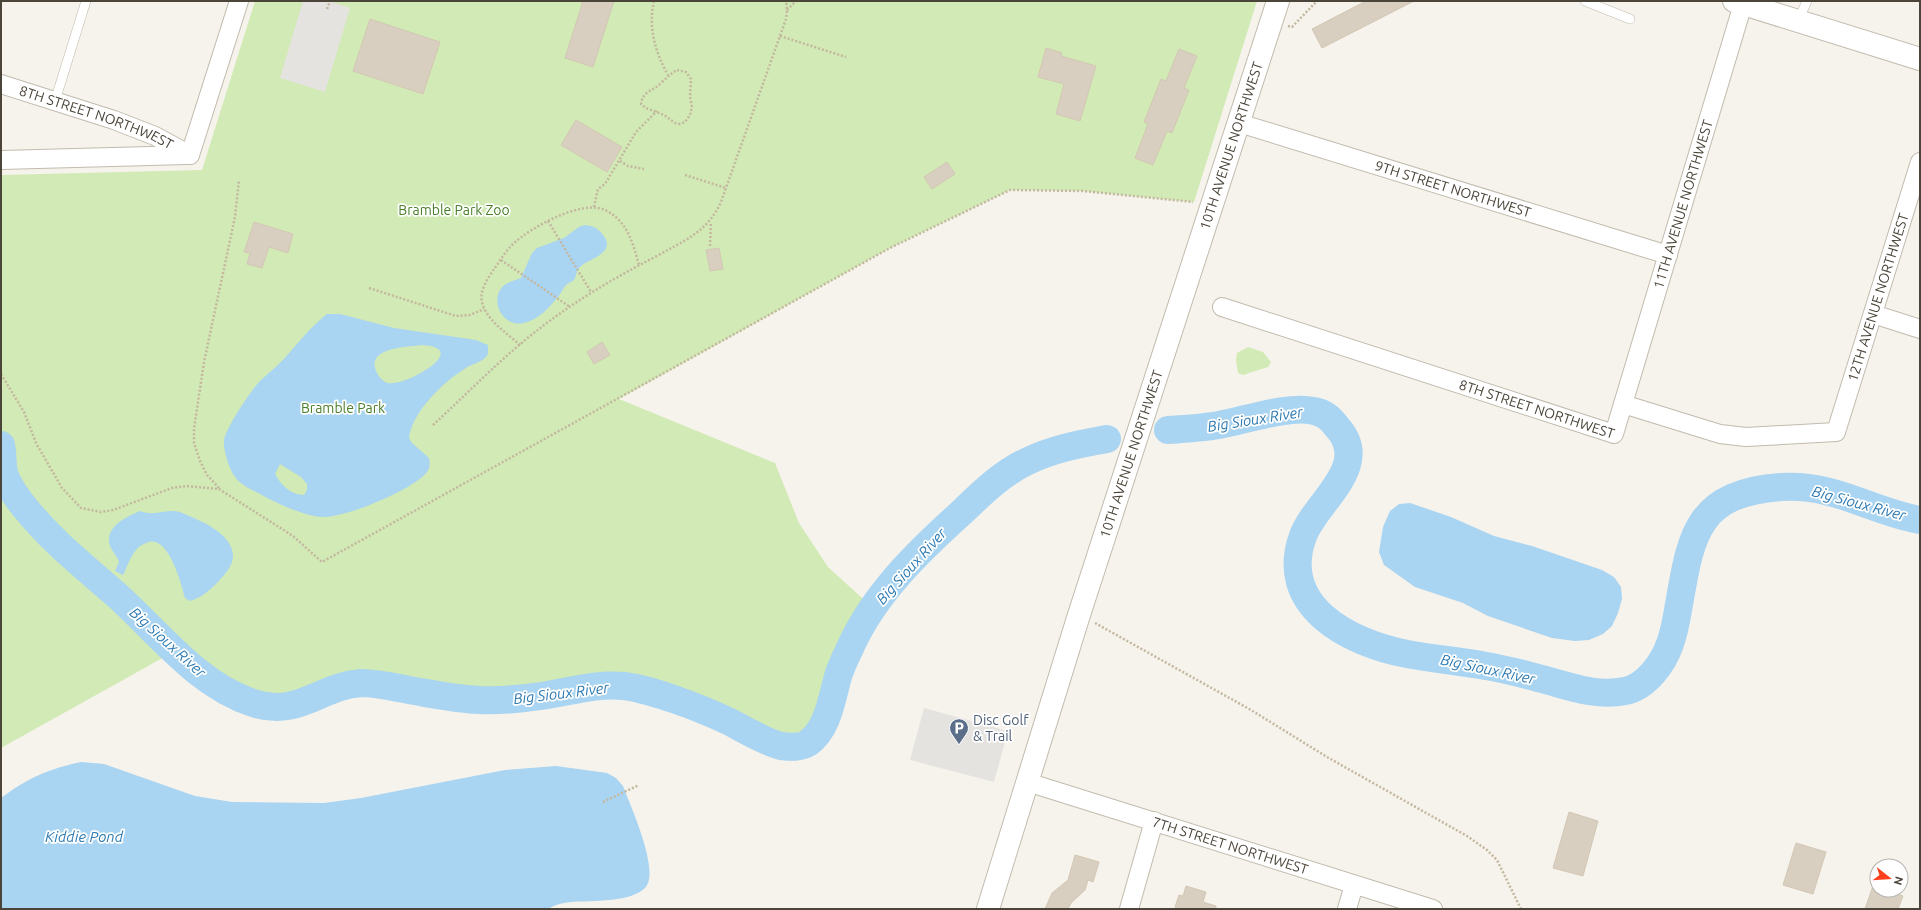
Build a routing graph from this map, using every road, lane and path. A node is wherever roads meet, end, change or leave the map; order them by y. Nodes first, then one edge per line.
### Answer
1 (86, 1) edge
2 (239, 1) edge
3 (330, 1) edge
4 (654, 1) edge
5 (786, 1) edge
6 (796, 1) edge
7 (1278, 1) edge
8 (1585, 1) edge
9 (1807, 1) edge
10 (1738, 2) edge
11 (327, 9) dead end
12 (787, 11) junction
13 (1630, 18) dead end
14 (1798, 21) junction
15 (780, 36) junction
16 (846, 57) dead end
17 (1920, 59) edge
18 (668, 75) junction
19 (1, 84) edge
20 (55, 101) junction
21 (657, 111) junction
22 (1238, 123) junction
23 (190, 155) junction
24 (1, 160) edge
25 (620, 161) junction
26 (1920, 162) edge
27 (644, 169) dead end
28 (685, 175) dead end
29 (239, 180) dead end
30 (726, 188) junction
31 (1194, 202) dead end
32 (594, 207) junction
33 (548, 221) junction
34 (711, 221) junction
35 (710, 246) dead end
36 (1668, 255) junction
37 (501, 260) junction
38 (639, 265) junction
39 (368, 288) dead end
40 (591, 292) junction
41 (570, 307) junction
42 (1222, 308) dead end
43 (484, 309) junction
44 (1873, 314) junction
45 (1920, 329) edge
46 (520, 345) junction
47 (1, 374) edge
48 (1623, 404) junction
49 (433, 425) dead end
50 (1836, 432) joint
51 (219, 489) junction
52 (1078, 618) junction
53 (1027, 782) junction
54 (639, 785) dead end
55 (603, 802) dead end
56 (1154, 821) junction
57 (1354, 885) junction
58 (988, 909) edge
59 (1129, 909) edge
60 (1347, 909) edge
61 (1433, 909) edge
62 (1521, 909) edge

1 - 20 lane
2 - 23 street
3 - 11 path
4 - 18 path
5 - 12 path
6 - 12 path
7 - 22 street, 10TH AVENUE NORTHWEST
8 - 13 lane
9 - 14 lane
10 - 14 street
10 - 36 street, 11TH AVENUE NORTHWEST
12 - 15 path
14 - 17 street
15 - 16 path
15 - 30 path
18 - 21 path
18 - 21 path
19 - 20 street, 8TH STREET NORTHWEST
20 - 23 street, 8TH STREET NORTHWEST
21 - 25 path
22 - 36 street, 9TH STREET NORTHWEST
22 - 52 street, 10TH AVENUE NORTHWEST
23 - 24 street
25 - 27 path
25 - 32 path
26 - 44 street, 12TH AVENUE NORTHWEST
28 - 30 path
29 - 51 path
30 - 34 path
31 - 51 path
32 - 33 path
32 - 38 path
33 - 37 path
33 - 40 path
34 - 35 path
34 - 38 path
36 - 48 street, 11TH AVENUE NORTHWEST
37 - 41 path
37 - 43 path
38 - 40 path
39 - 43 path
40 - 41 path
41 - 46 path
42 - 48 street, 8TH STREET NORTHWEST
43 - 46 path
44 - 45 street
44 - 50 street, 12TH AVENUE NORTHWEST
46 - 49 path
47 - 51 path
48 - 50 street, 8TH STREET NORTHWEST
52 - 53 street, 10TH AVENUE NORTHWEST
52 - 62 path
53 - 56 street, 7TH STREET NORTHWEST
53 - 58 street, 10TH AVENUE NORTHWEST
54 - 55 path
56 - 57 street, 7TH STREET NORTHWEST
56 - 59 street
57 - 60 street
57 - 61 street, 7TH STREET NORTHWEST

